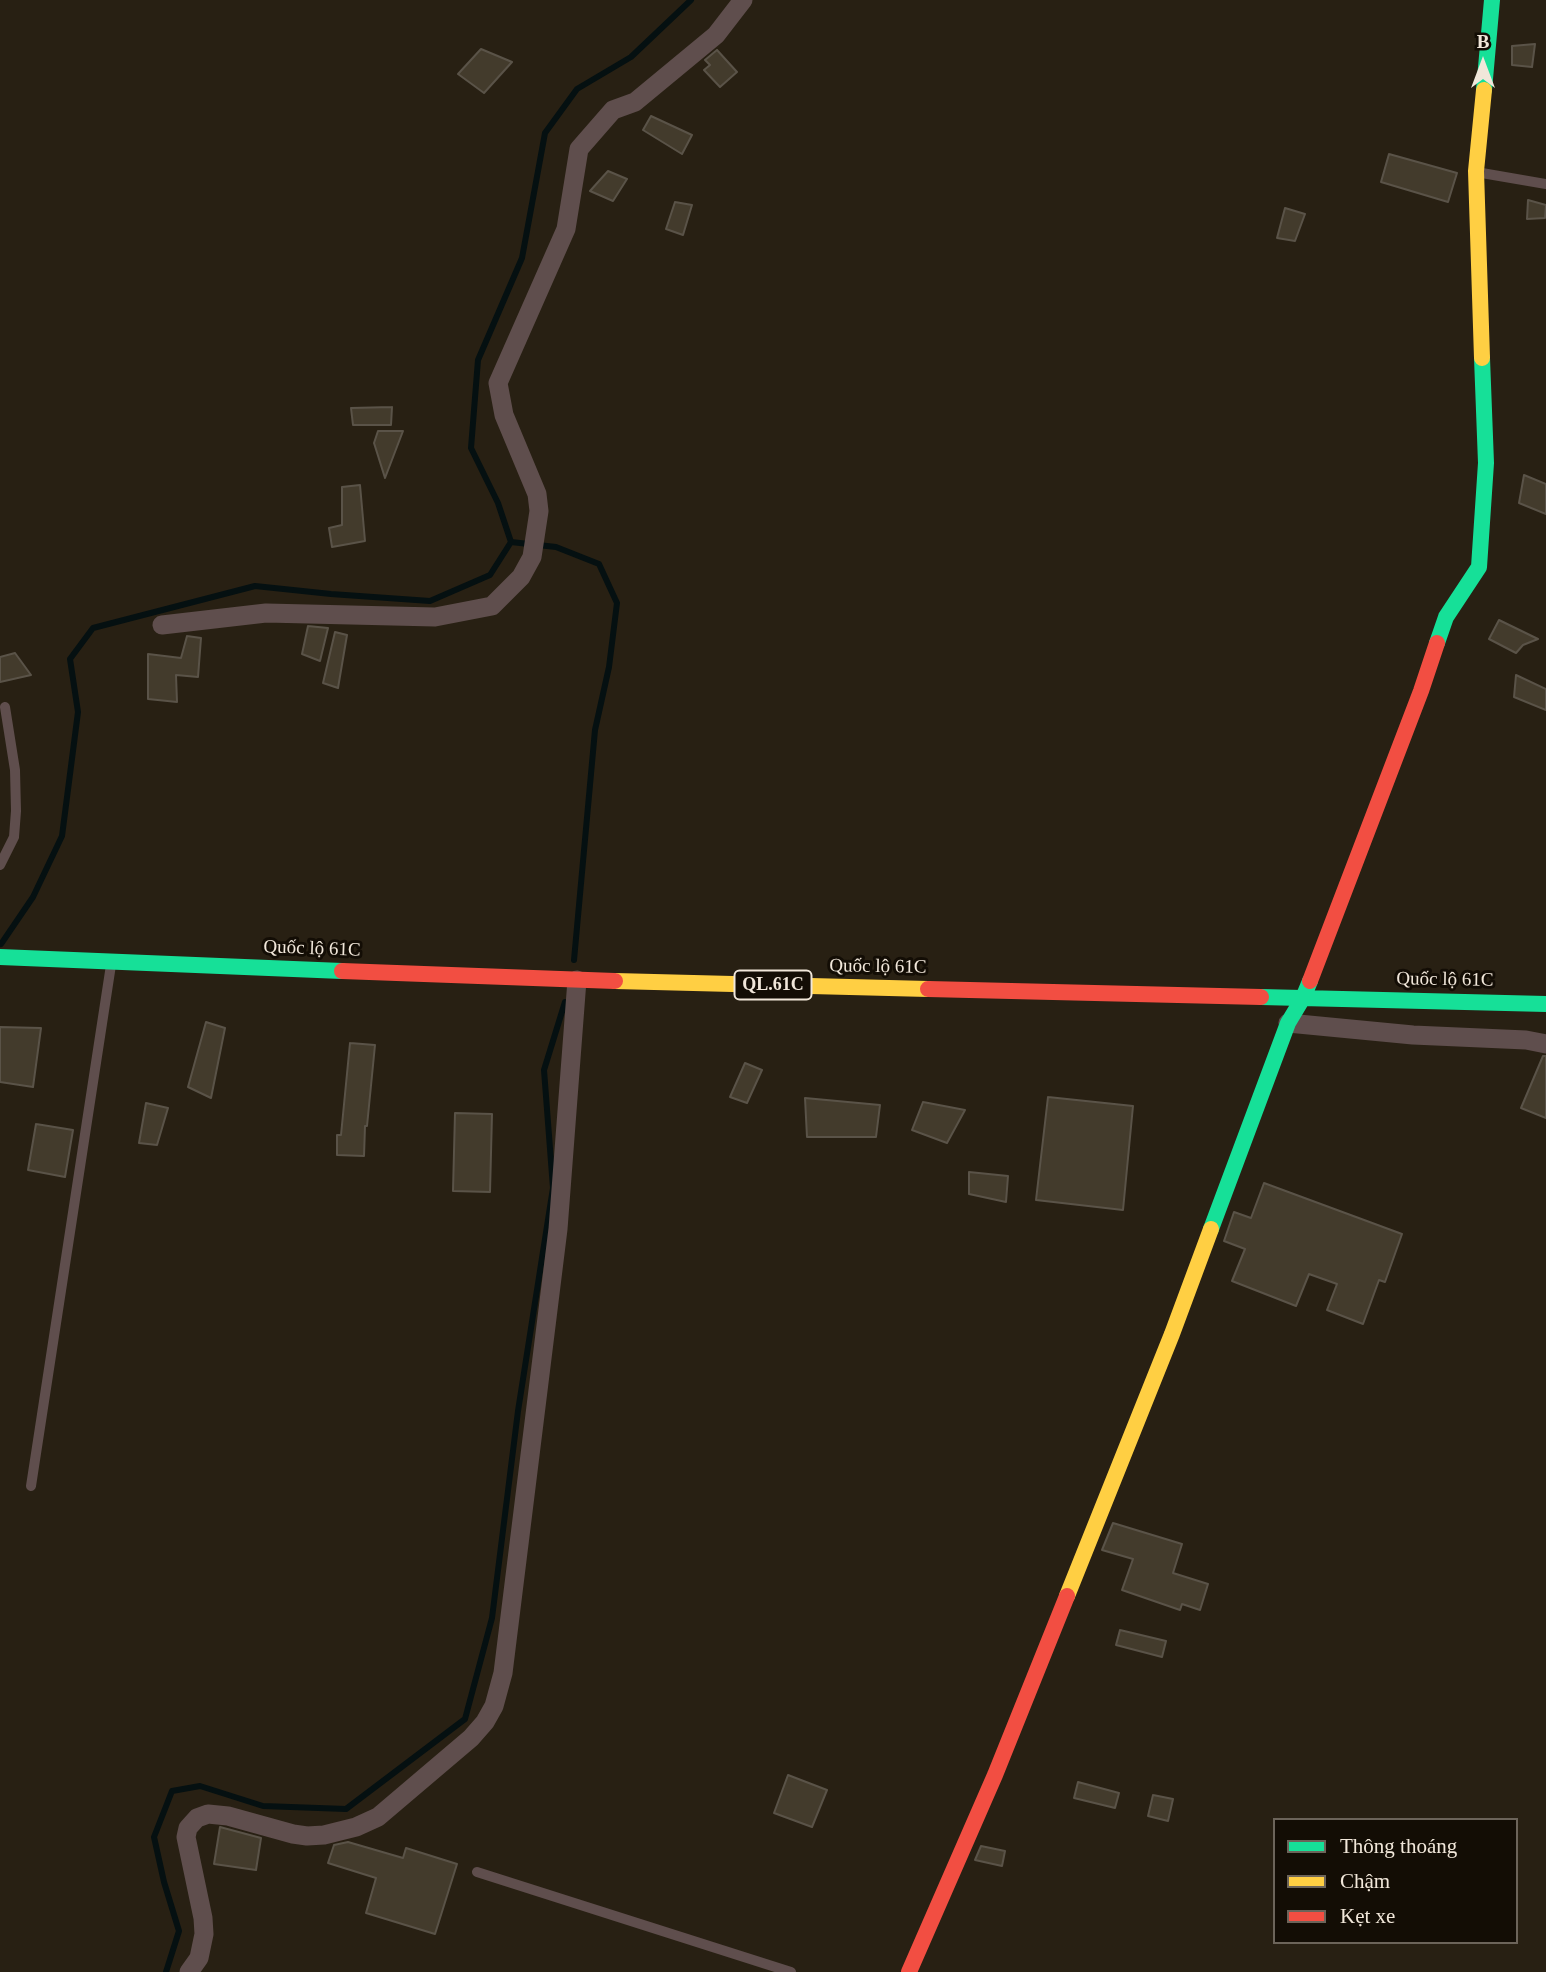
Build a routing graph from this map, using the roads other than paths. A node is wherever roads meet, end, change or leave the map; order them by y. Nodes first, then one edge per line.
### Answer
1 (743, 0) edge
2 (1492, 0) edge
3 (1476, 172) junction
4 (1546, 184) edge
5 (162, 625) dead end
6 (5, 707) dead end
7 (0, 865) edge
8 (0, 957) edge
9 (111, 961) junction
10 (577, 980) junction
11 (1303, 998) junction
12 (1546, 1004) edge
13 (1288, 1023) junction
14 (1546, 1044) edge
15 (31, 1486) dead end
16 (477, 1872) dead end
17 (189, 1972) edge
18 (791, 1972) edge
19 (909, 1972) edge

1 - 5 street
2 - 3 main road
3 - 4 lane
3 - 11 main road
6 - 7 lane
8 - 9 main road, Quốc lộ 61C / QL.61C
9 - 10 main road, Quốc lộ 61C / QL.61C
9 - 15 lane
10 - 11 main road, Quốc lộ 61C / QL.61C
10 - 17 street
11 - 12 main road, Quốc lộ 61C / QL.61C
11 - 13 main road
13 - 14 street
13 - 19 main road
16 - 18 lane

